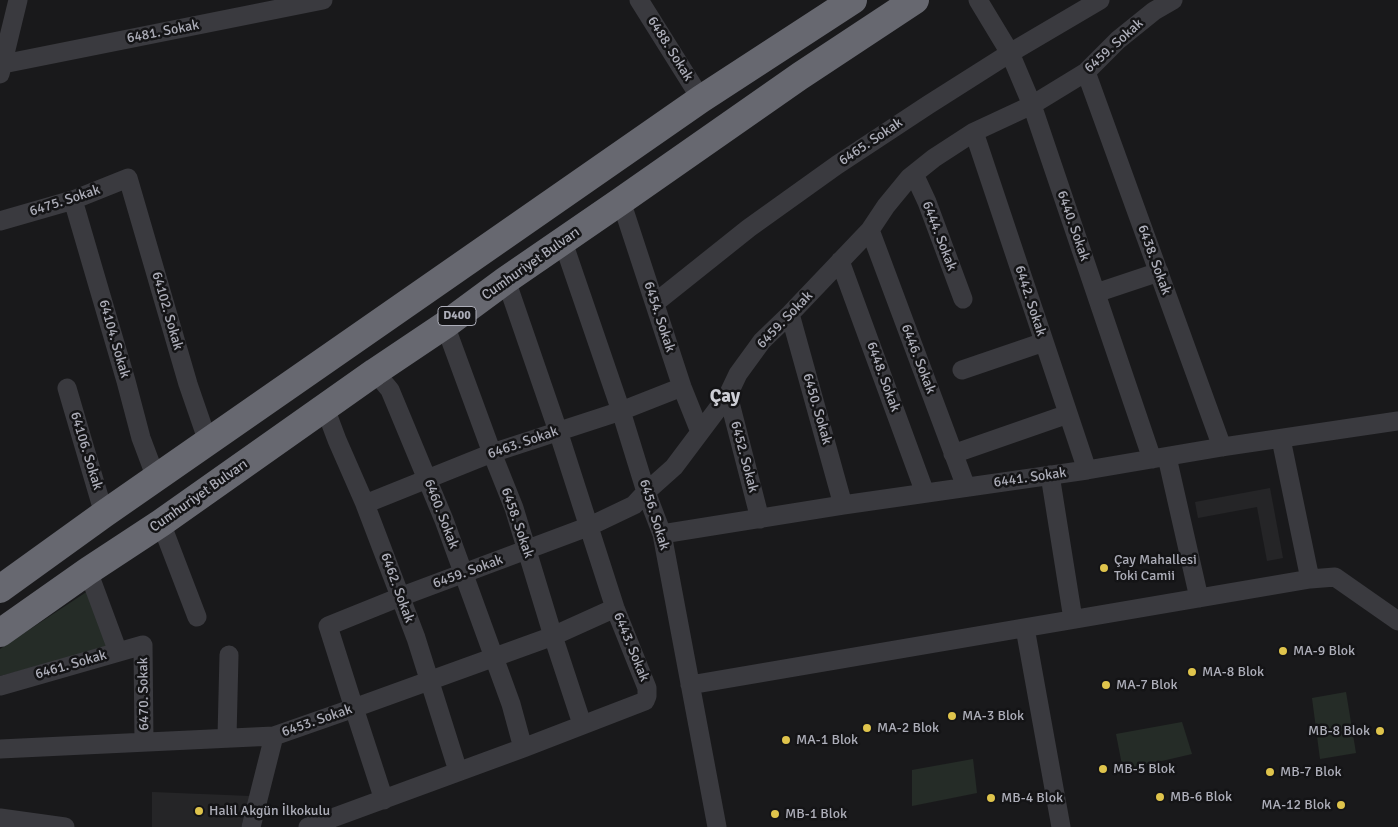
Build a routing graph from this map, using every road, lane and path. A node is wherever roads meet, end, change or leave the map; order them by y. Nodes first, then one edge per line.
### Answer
1 (18, 0) edge
2 (323, 0) edge
3 (638, 0) edge
4 (853, 0) edge
5 (915, 0) edge
6 (978, 0) edge
7 (1100, 0) edge
8 (1173, 0) edge
9 (1150, 6) edge
10 (1010, 54) junction
11 (1, 70) edge
12 (1086, 72) junction
13 (700, 99) junction
14 (1032, 105) junction
15 (974, 132) junction
16 (914, 174) junction
17 (128, 178) joint
18 (73, 200) junction
19 (622, 202) junction
20 (0, 221) edge
21 (870, 230) junction
22 (563, 242) junction
23 (840, 261) junction
24 (1159, 272) junction
25 (506, 280) junction
26 (1096, 293) junction
27 (963, 299) dead end
28 (655, 302) junction
29 (790, 314) junction
30 (445, 325) junction
31 (1044, 342) junction
32 (962, 370) dead end
33 (375, 372) junction
34 (682, 387) junction
35 (67, 388) dead end
36 (728, 395) junction
37 (325, 408) junction
38 (621, 411) junction
39 (1068, 414) junction
40 (1398, 421) edge
41 (558, 431) junction
42 (700, 432) junction
43 (1281, 438) junction
44 (208, 442) junction
45 (1222, 447) junction
46 (492, 453) junction
47 (954, 454) junction
48 (1160, 458) junction
49 (1087, 470) junction
50 (1050, 475) junction
51 (156, 478) junction
52 (428, 478) junction
53 (966, 487) junction
54 (646, 492) junction
55 (925, 493) junction
56 (365, 504) junction
57 (844, 505) junction
58 (104, 514) junction
59 (760, 519) junction
60 (161, 523) junction
61 (590, 526) junction
62 (662, 534) junction
63 (527, 550) junction
64 (88, 571) junction
65 (463, 574) junction
66 (1310, 578) junction
67 (0, 588) edge
68 (400, 597) junction
69 (1200, 598) junction
70 (615, 608) junction
71 (196, 617) dead end
72 (1073, 619) junction
73 (1398, 621) edge
74 (1025, 628) junction
75 (0, 633) edge
76 (553, 636) junction
77 (143, 645) joint
78 (118, 652) junction
79 (229, 655) dead end
80 (494, 658) junction
81 (429, 681) junction
82 (690, 685) junction
83 (0, 686) edge
84 (354, 708) junction
85 (582, 724) junction
86 (274, 736) junction
87 (227, 738) junction
88 (144, 742) junction
89 (523, 748) junction
90 (0, 749) edge
91 (458, 771) junction
92 (384, 800) junction
93 (0, 818) edge
94 (65, 827) edge
95 (251, 827) edge
96 (308, 827) edge
97 (717, 827) edge
98 (1061, 827) edge

1 - 11 street
2 - 11 street, 6481. Sokak
3 - 13 street, 6488. Sokak
4 - 13 highway, D400
5 - 19 highway, Cumhuriyet Bulvarı / D400
6 - 10 street, 6440. Sokak
7 - 10 street, 6465. Sokak
8 - 9 street, 6459. Sokak
9 - 12 street, 6459. Sokak
10 - 14 street, 6440. Sokak
10 - 28 street, 6465. Sokak
12 - 14 street, 6459. Sokak
12 - 24 street, 6438. Sokak
13 - 44 highway, D400
14 - 15 street, 6459. Sokak
14 - 26 street, 6440. Sokak
15 - 16 street, 6459. Sokak
15 - 31 street, 6442. Sokak
16 - 21 street, 6459. Sokak
16 - 27 street, 6444. Sokak
17 - 18 street, 6475. Sokak
17 - 44 street, 64102. Sokak
18 - 20 street, 6475. Sokak
18 - 51 street, 64104. Sokak
19 - 22 highway, Cumhuriyet Bulvarı / D400
19 - 28 street, 6454. Sokak
21 - 23 street, 6459. Sokak
21 - 47 street, 6446. Sokak
22 - 25 highway, Cumhuriyet Bulvarı / D400
22 - 38 street, 6456. Sokak
23 - 29 street, 6459. Sokak
23 - 55 street, 6448. Sokak
24 - 26 street
24 - 45 street, 6438. Sokak
25 - 30 highway, Cumhuriyet Bulvarı / D400
25 - 41 street, 6443. Sokak
26 - 48 street, 6440. Sokak
28 - 34 street, 6454. Sokak
29 - 36 street, 6459. Sokak
29 - 57 street, 6450. Sokak
30 - 33 highway, Cumhuriyet Bulvarı / D400
30 - 46 street, 6458. Sokak
31 - 32 street
31 - 39 street, 6442. Sokak
33 - 37 highway, Cumhuriyet Bulvarı / D400
33 - 52 street, 6460. Sokak
34 - 38 street, 6463. Sokak
34 - 42 street, 6454. Sokak
35 - 58 street, 64106. Sokak
36 - 42 street, 6459. Sokak
36 - 59 street, 6452. Sokak
37 - 56 street, 6462. Sokak
37 - 60 highway, Cumhuriyet Bulvarı / D400
38 - 41 street, 6463. Sokak
38 - 54 street, 6456. Sokak
39 - 47 street
39 - 49 street, 6442. Sokak
40 - 43 street, 6441. Sokak
41 - 46 street, 6463. Sokak
41 - 61 street, 6443. Sokak
42 - 54 street, 6459. Sokak
43 - 45 street, 6441. Sokak
43 - 66 street
44 - 51 highway, D400
45 - 48 street, 6441. Sokak
46 - 52 street, 6463. Sokak
46 - 63 street, 6458. Sokak
47 - 53 street, 6446. Sokak
48 - 49 street, 6441. Sokak
48 - 69 street, 6440. Sokak
49 - 50 street, 6441. Sokak
50 - 53 street, 6441. Sokak
50 - 72 street
51 - 58 highway, D400
52 - 56 street, 6463. Sokak
52 - 65 street, 6460. Sokak
53 - 55 street, 6441. Sokak
54 - 61 street, 6459. Sokak
54 - 62 street, 6456. Sokak
55 - 57 street, 6441. Sokak
56 - 68 street, 6462. Sokak
57 - 59 street, 6441. Sokak
58 - 67 highway, D400
59 - 62 street, 6441. Sokak
60 - 64 highway, Cumhuriyet Bulvarı / D400
60 - 71 street
61 - 63 street, 6459. Sokak
61 - 70 street, 6443. Sokak
62 - 82 street, 6456. Sokak
63 - 65 street, 6459. Sokak
63 - 76 street, 6458. Sokak
64 - 75 highway, Cumhuriyet Bulvarı / D400
64 - 78 street
65 - 68 street, 6459. Sokak
65 - 80 street, 6460. Sokak
66 - 69 street
66 - 73 street
68 - 81 street, 6462. Sokak
68 - 84 street, 6459. Sokak
69 - 72 street
70 - 76 street, 6453. Sokak
70 - 85 street, 6443. Sokak
72 - 74 street
74 - 82 street
74 - 98 street
76 - 80 street, 6453. Sokak
76 - 85 street, 6458. Sokak
77 - 78 street, 6461. Sokak
77 - 88 street, 6470. Sokak
78 - 83 street, 6461. Sokak
79 - 87 street
80 - 81 street, 6453. Sokak
80 - 89 street, 6460. Sokak
81 - 84 street, 6453. Sokak
81 - 91 street, 6462. Sokak
82 - 97 street, 6456. Sokak
84 - 86 street, 6453. Sokak
84 - 92 street
85 - 89 street, 6443. Sokak
86 - 87 street, 6453. Sokak
86 - 95 street
87 - 88 street, 6453. Sokak
88 - 90 street, 6453. Sokak
89 - 91 street, 6443. Sokak
91 - 92 street, 6443. Sokak
92 - 96 street, 6443. Sokak
93 - 94 street

